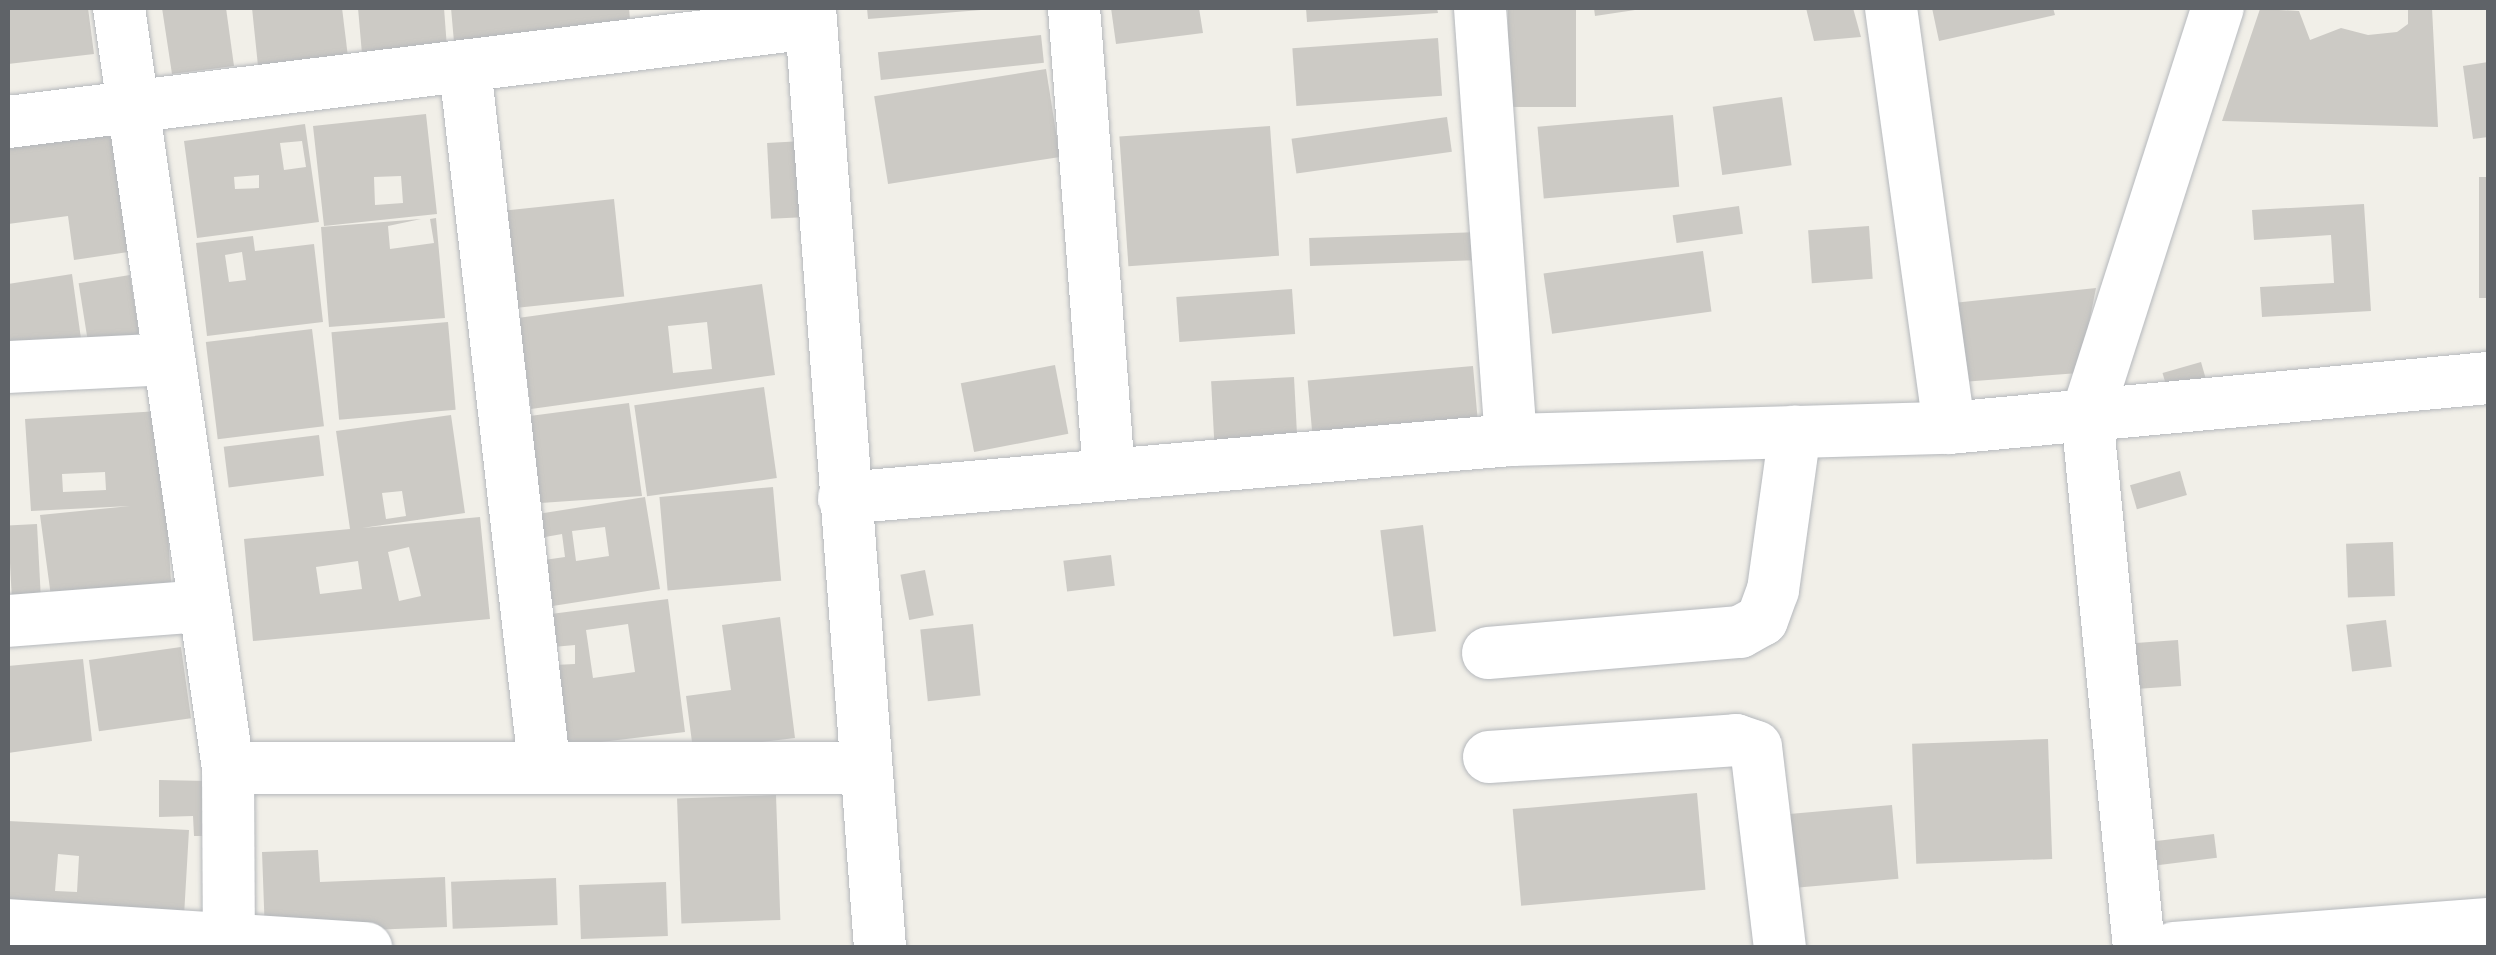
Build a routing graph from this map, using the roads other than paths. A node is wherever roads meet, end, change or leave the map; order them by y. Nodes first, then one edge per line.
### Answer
1 (119, 8) edge
2 (1074, 8) edge
3 (1480, 8) edge
4 (1890, 8) edge
5 (2218, 8) edge
6 (811, 15) edge
7 (465, 68) junction
8 (136, 111) junction
9 (8, 122) edge
10 (169, 359) junction
11 (8, 367) edge
12 (2488, 378) edge
13 (2087, 415) junction
14 (1949, 428) junction
15 (1794, 432) junction
16 (1510, 440) junction
17 (1109, 475) junction
18 (844, 498) junction
19 (204, 606) junction
20 (8, 621) edge
21 (1488, 652) dead end
22 (1489, 757) dead end
23 (544, 764) junction
24 (228, 768) junction
25 (864, 768) junction
26 (2488, 924) edge
27 (8, 925) edge
28 (229, 943) edge
29 (366, 948) edge
30 (880, 948) edge
31 (1780, 948) edge
32 (2139, 948) edge
33 (2174, 948) edge

1 - 8 street
2 - 17 street
3 - 16 street
4 - 14 street
5 - 13 street
6 - 7 street
6 - 18 street
7 - 8 street
7 - 23 street
8 - 9 street
8 - 10 street
10 - 11 street
10 - 19 street
12 - 13 street
13 - 14 street
13 - 32 street
14 - 15 street
15 - 16 street
15 - 21 street
16 - 17 street
17 - 18 street
18 - 25 street
19 - 20 street
19 - 24 street
22 - 31 street
23 - 24 street
23 - 25 street
24 - 28 street
25 - 30 street
26 - 33 street
27 - 28 street
28 - 29 street

